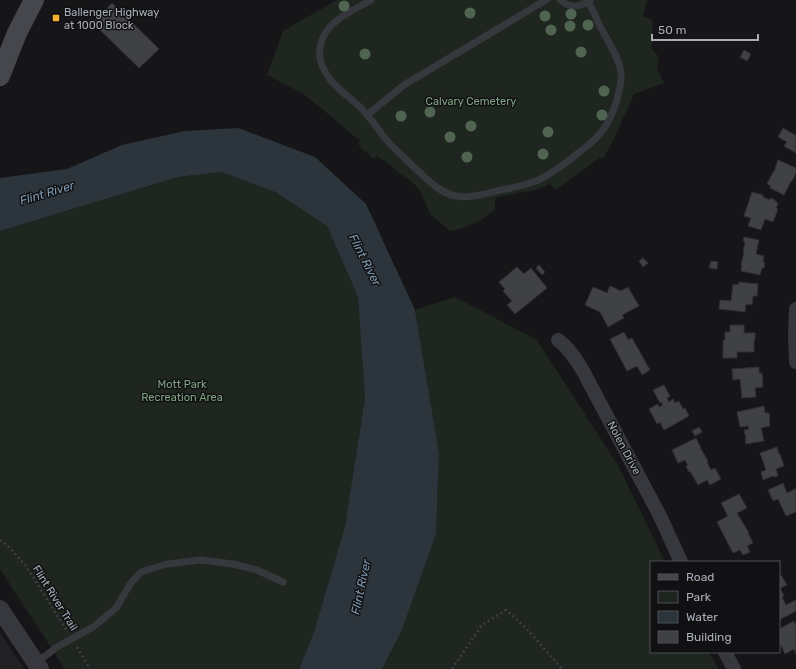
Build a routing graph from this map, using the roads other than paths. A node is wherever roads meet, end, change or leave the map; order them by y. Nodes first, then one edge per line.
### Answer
1 (34, 0) edge
2 (371, 0) edge
3 (546, 0) edge
4 (560, 0) edge
5 (589, 1) edge
6 (0, 76) edge
7 (367, 115) junction
8 (796, 309) edge
9 (558, 340) dead end
10 (796, 362) edge
11 (681, 561) edge
12 (283, 582) dead end
13 (4, 618) edge
14 (726, 653) edge
15 (38, 666) edge
16 (734, 669) edge

1 - 6 main road
2 - 7 lane
3 - 7 lane
4 - 5 lane
5 - 7 lane
8 - 10 street
9 - 11 street, Nolen Drive
12 - 15 lane
13 - 15 street
14 - 16 street

